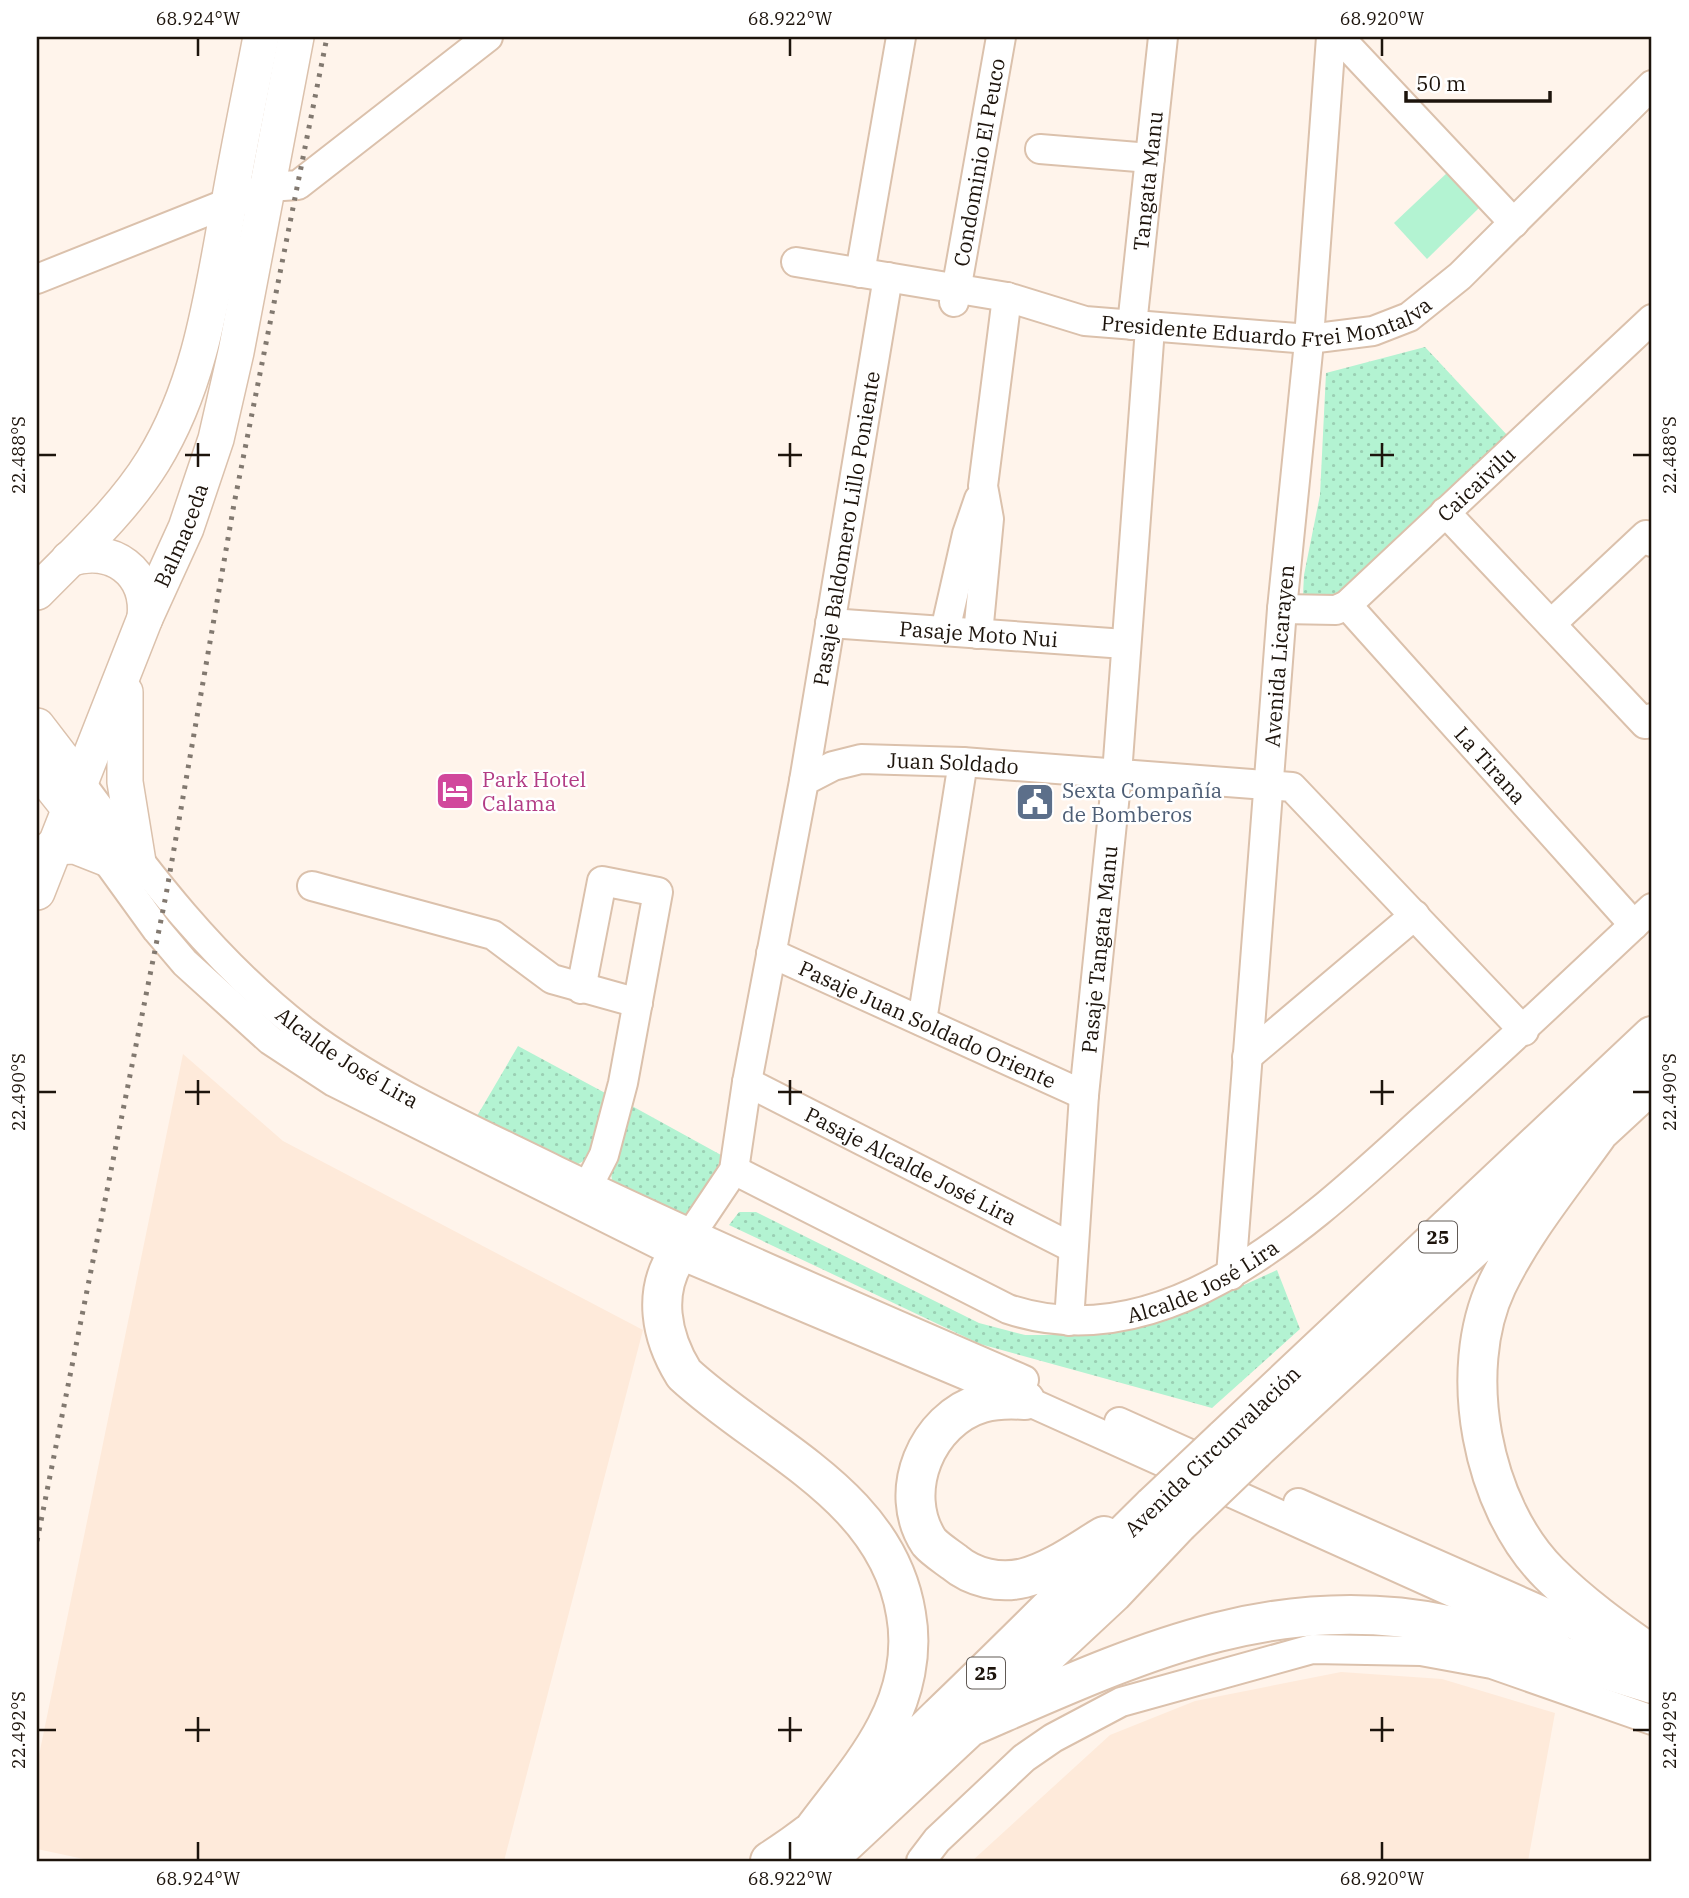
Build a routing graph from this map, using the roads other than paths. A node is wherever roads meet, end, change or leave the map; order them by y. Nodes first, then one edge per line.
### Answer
1 (261, 37) edge
2 (296, 37) edge
3 (488, 37) edge
4 (901, 37) edge
5 (1001, 37) edge
6 (1163, 37) edge
7 (1331, 37) edge
8 (1339, 37) edge
9 (1648, 97) edge
10 (1040, 149) dead end
11 (1150, 158) junction
12 (268, 187) junction
13 (229, 202) junction
14 (1514, 223) junction
15 (796, 262) dead end
16 (860, 273) junction
17 (888, 277) junction
18 (37, 279) edge
19 (956, 294) junction
20 (1007, 297) junction
21 (1651, 322) edge
22 (1141, 327) junction
23 (1309, 340) junction
24 (983, 486) junction
25 (1445, 512) junction
26 (1652, 542) edge
27 (69, 559) junction
28 (37, 592) edge
29 (1347, 604) junction
30 (1282, 609) junction
31 (145, 618) junction
32 (830, 623) junction
33 (1551, 624) junction
34 (945, 631) junction
35 (978, 634) junction
36 (1125, 644) junction
37 (125, 670) junction
38 (1652, 718) edge
39 (37, 726) edge
40 (963, 762) junction
41 (37, 768) edge
42 (1117, 774) junction
43 (804, 781) junction
44 (1269, 784) junction
45 (74, 794) junction
46 (123, 861) junction
47 (42, 873) edge
48 (312, 886) dead end
49 (1415, 915) junction
50 (1643, 917) edge
51 (772, 953) junction
52 (581, 989) junction
53 (638, 1003) junction
54 (922, 1021) junction
55 (1524, 1031) junction
56 (1652, 1036) edge
57 (1247, 1057) junction
58 (747, 1082) junction
59 (1652, 1083) edge
60 (1084, 1095) junction
61 (1597, 1135) junction
62 (734, 1170) junction
63 (588, 1186) junction
64 (685, 1244) junction
65 (1073, 1248) junction
66 (1231, 1275) junction
67 (1069, 1321) junction
68 (1025, 1400) junction
69 (1239, 1445) junction
70 (1162, 1512) junction
71 (930, 1542) junction
72 (1652, 1658) edge
73 (1652, 1683) edge
74 (1652, 1720) edge
75 (972, 1726) junction
76 (819, 1847) edge
77 (770, 1861) edge
78 (921, 1861) edge

1 - 13 main road
2 - 12 main road, Balmaceda
3 - 12 street
4 - 16 street
5 - 19 street, Condominio El Peuco
6 - 11 street, Tangata Manu
7 - 23 street, Avenida Licarayen
8 - 14 street
9 - 14 street, Presidente Eduardo Frei Montalva
10 - 11 street
11 - 22 street, Tangata Manu
12 - 13 street
12 - 31 main road, Balmaceda
13 - 18 street
13 - 27 main road
14 - 23 street, Presidente Eduardo Frei Montalva
15 - 16 street, Presidente Eduardo Frei Montalva
16 - 17 street, Presidente Eduardo Frei Montalva
17 - 19 street, Presidente Eduardo Frei Montalva
17 - 32 street, Pasaje Baldomero Lillo Poniente
19 - 20 street, Presidente Eduardo Frei Montalva
20 - 22 street, Presidente Eduardo Frei Montalva
20 - 24 street
21 - 25 street, Caicaivilu
22 - 23 street, Presidente Eduardo Frei Montalva
22 - 36 street, Pasaje Tangata Manu
23 - 30 street, Avenida Licarayen
24 - 34 street
24 - 35 street
25 - 29 street, Caicaivilu
25 - 33 street
26 - 33 street
27 - 28 main road
27 - 31 main road
29 - 30 street
29 - 50 street, La Tirana
30 - 44 street, Avenida Licarayen
31 - 37 main road, Balmaceda
32 - 34 street, Pasaje Moto Nui
32 - 43 street, Pasaje Baldomero Lillo Poniente
33 - 38 street
34 - 35 street, Pasaje Moto Nui
35 - 36 street, Pasaje Moto Nui
36 - 42 street, Pasaje Tangata Manu
37 - 45 main road, Balmaceda
37 - 46 main road
39 - 45 main road
40 - 42 street, Juan Soldado
40 - 43 street, Juan Soldado
40 - 54 street
41 - 45 main road
42 - 44 street, Juan Soldado
42 - 60 street, Pasaje Tangata Manu
43 - 51 street
44 - 49 street, Juan Soldado
44 - 57 street, Avenida Licarayen
45 - 46 street, Alcalde José Lira
45 - 47 main road, Balmaceda
46 - 47 main road
46 - 63 street, Alcalde José Lira
46 - 64 street, Alcalde José Lira
48 - 52 street
49 - 55 street, Juan Soldado
49 - 57 street
50 - 55 street, Alcalde José Lira
51 - 54 street, Pasaje Juan Soldado Oriente
51 - 58 street
52 - 53 street
52 - 53 street
53 - 63 street
54 - 60 street, Pasaje Juan Soldado Oriente
55 - 66 street, Alcalde José Lira
56 - 69 highway, Avenida Circunvalación / 25
57 - 66 street, Avenida Licarayen
58 - 62 street
58 - 65 street, Pasaje Alcalde José Lira
59 - 61 highway, Avenida Circunvalación / 25
60 - 65 street, Pasaje Tangata Manu
61 - 69 highway, Avenida Circunvalación / 25
61 - 72 highway
62 - 64 street
62 - 67 street, Alcalde José Lira
63 - 64 street, Alcalde José Lira
64 - 68 street, Alcalde José Lira
64 - 71 highway
64 - 72 street, Alcalde José Lira
64 - 76 highway
65 - 67 street, Pasaje Tangata Manu
66 - 67 street, Alcalde José Lira
68 - 71 highway
68 - 73 street, Alcalde José Lira
69 - 70 highway, Avenida Circunvalación / 25, bridge
70 - 71 highway
70 - 75 highway, Avenida Circunvalación / 25
70 - 76 highway, Avenida Circunvalación / 25
73 - 75 highway
74 - 78 street
75 - 76 highway, Avenida Circunvalación / 25
76 - 77 highway, Avenida Circunvalación / 25

